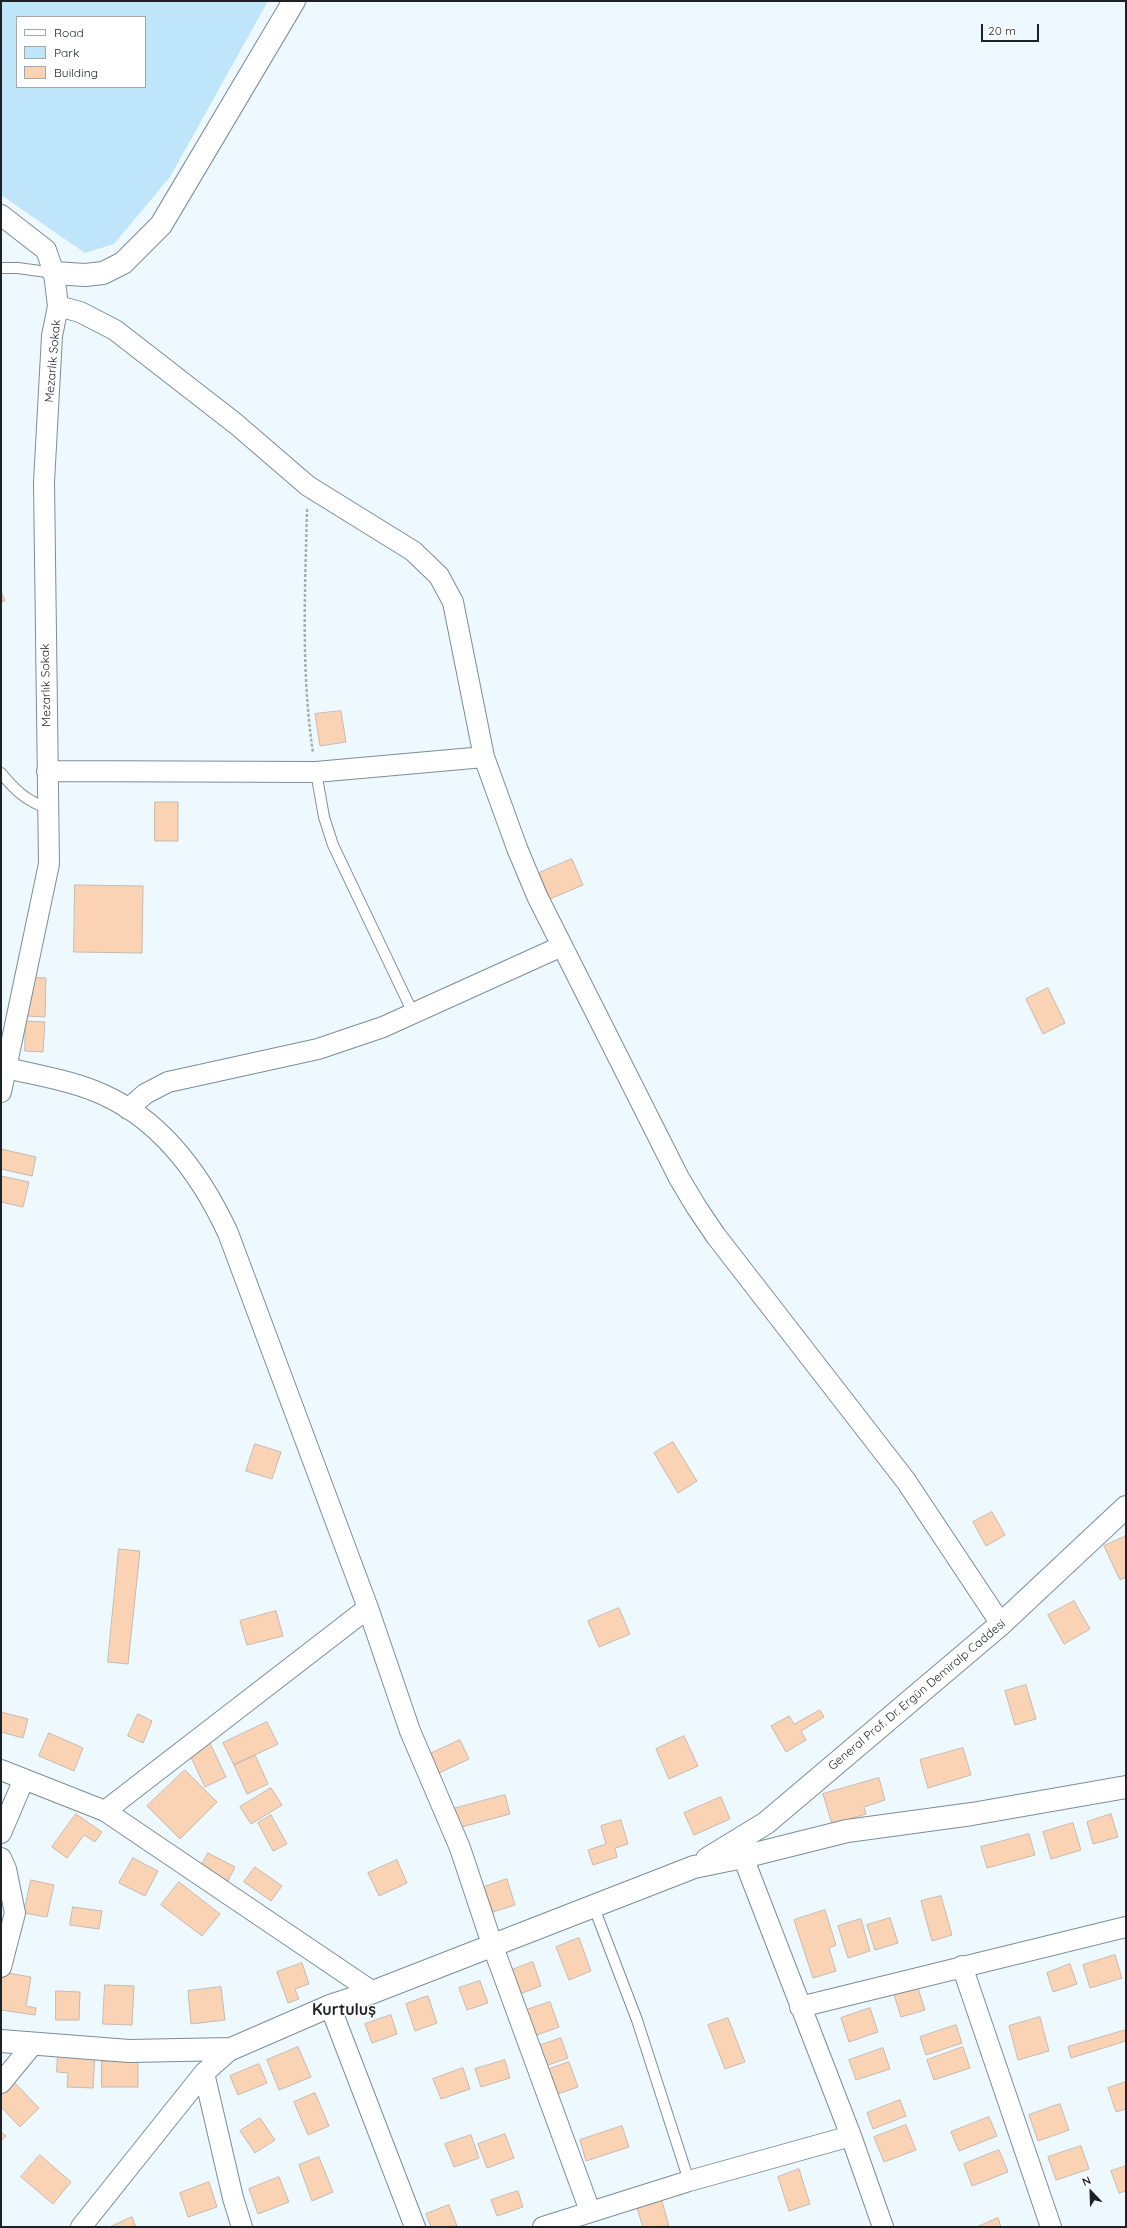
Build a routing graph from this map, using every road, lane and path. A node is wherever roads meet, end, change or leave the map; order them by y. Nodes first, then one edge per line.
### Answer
1 (294, 1) edge
2 (1, 215) edge
3 (1, 268) edge
4 (54, 273) junction
5 (58, 306) junction
6 (308, 486) junction
7 (484, 756) junction
8 (47, 771) junction
9 (316, 772) junction
10 (1, 773) edge
11 (48, 808) junction
12 (562, 946) junction
13 (413, 1013) junction
14 (4, 1068) edge
15 (1, 1092) edge
16 (128, 1110) junction
17 (1126, 1507) edge
18 (368, 1608) junction
19 (1001, 1624) junction
20 (1, 1770) edge
21 (24, 1779) junction
22 (1126, 1787) edge
23 (105, 1811) junction
24 (1, 1833) edge
25 (743, 1857) junction
26 (1, 1858) edge
27 (694, 1867) junction
28 (593, 1905) junction
29 (1126, 1927) edge
30 (492, 1944) junction
31 (962, 1966) junction
32 (1, 1967) edge
33 (372, 1992) junction
34 (330, 2006) junction
35 (800, 2008) junction
36 (1, 2041) edge
37 (34, 2043) junction
38 (232, 2049) junction
39 (204, 2073) junction
40 (1, 2083) edge
41 (851, 2136) junction
42 (689, 2181) junction
43 (590, 2211) junction
44 (84, 2226) edge
45 (242, 2227) edge
46 (414, 2227) edge
47 (543, 2227) edge
48 (883, 2227) edge
49 (1051, 2227) edge

1 - 4 street
2 - 4 street, Mezarlık Sokak
3 - 4 lane
4 - 5 street, Mezarlık Sokak
5 - 6 street
5 - 8 street, Mezarlık Sokak
6 - 7 street
6 - 9 path
7 - 9 street
7 - 12 street
8 - 9 street
8 - 11 street, Mezarlık Sokak
9 - 13 lane
10 - 11 lane
11 - 14 street, Mezarlık Sokak
12 - 13 street
12 - 19 street
13 - 16 street
14 - 15 street, Mezarlık Sokak
14 - 16 street
16 - 18 street
17 - 19 street, General Prof. Dr. Ergün Demiralp Caddesi
18 - 23 street
18 - 30 street
19 - 27 street, General Prof. Dr. Ergün Demiralp Caddesi
20 - 21 street
21 - 23 street
21 - 24 street
22 - 25 street
23 - 33 street
25 - 27 street
25 - 35 street
26 - 32 street
27 - 28 street
28 - 30 street
28 - 42 lane
29 - 31 street
30 - 33 street
30 - 43 street
31 - 35 street
31 - 49 street
33 - 34 street
34 - 38 street
34 - 46 street
35 - 41 street
36 - 37 street
37 - 38 street
37 - 40 street
38 - 39 street
39 - 44 street
39 - 45 street
41 - 42 street
41 - 48 street
42 - 43 street
43 - 47 street

